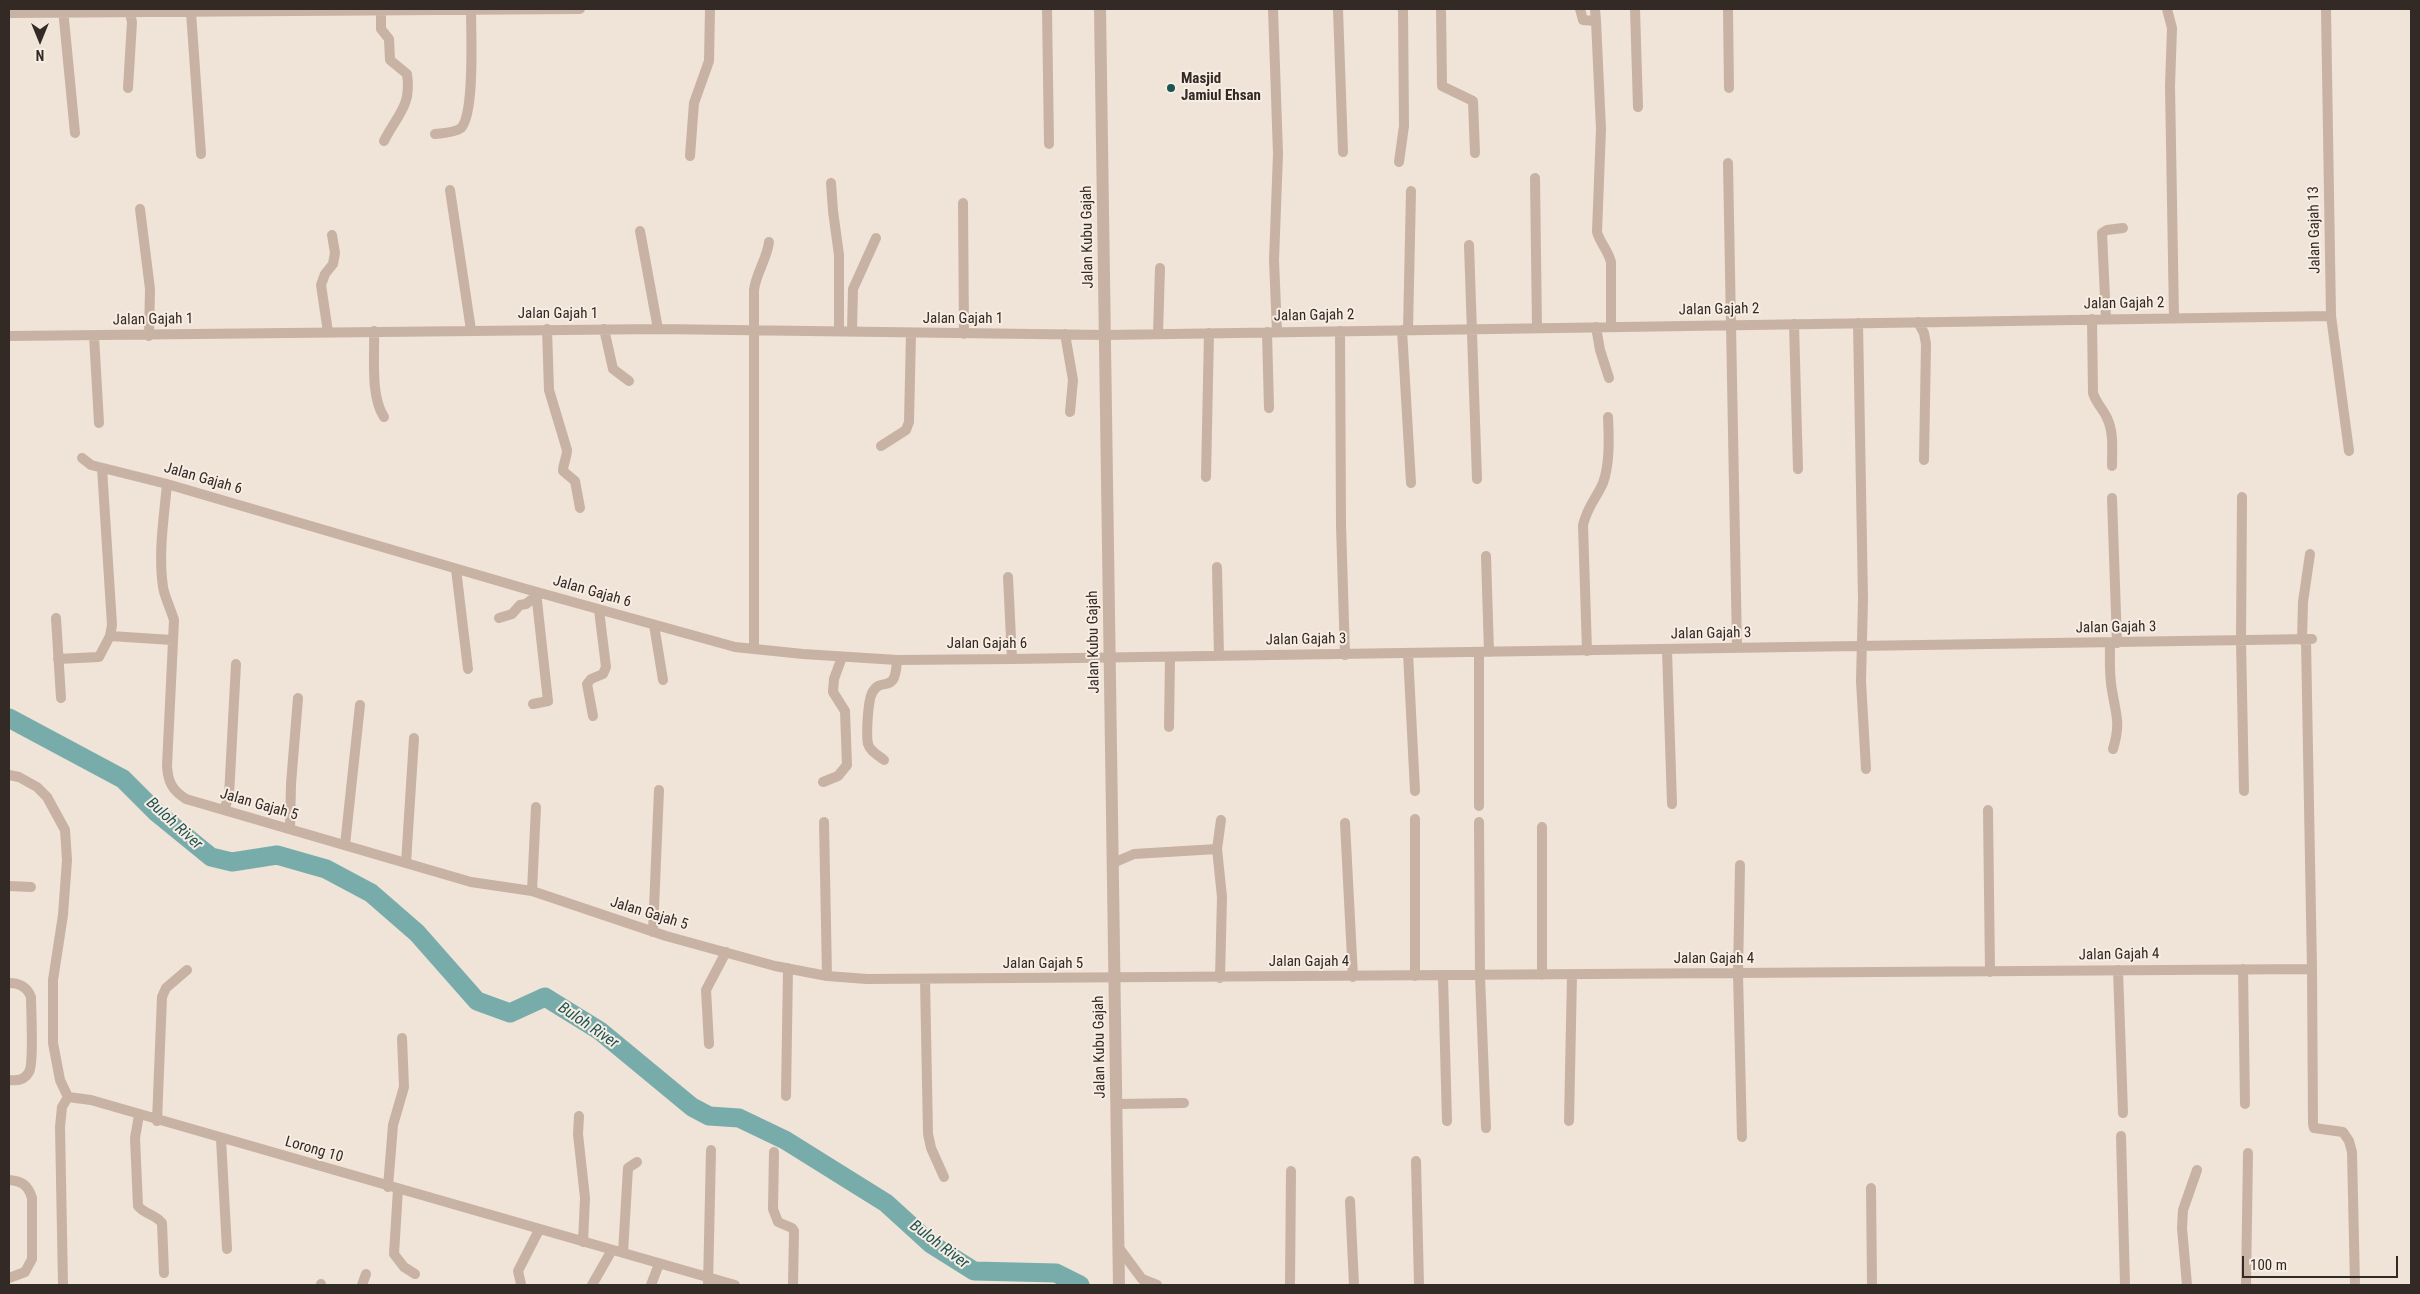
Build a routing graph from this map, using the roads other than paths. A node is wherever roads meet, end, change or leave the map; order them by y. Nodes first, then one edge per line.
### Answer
1 (440, 9) edge
2 (580, 9) edge
3 (710, 9) edge
4 (1047, 9) edge
5 (1100, 9) edge
6 (1273, 9) edge
7 (1338, 9) edge
8 (1403, 9) edge
9 (1441, 9) edge
10 (1580, 9) edge
11 (1595, 9) edge
12 (1635, 9) edge
13 (1728, 9) edge
14 (2167, 9) edge
15 (2326, 9) edge
16 (130, 10) edge
17 (223, 10) edge
18 (382, 10) edge
19 (471, 10) edge
20 (63, 11) edge
21 (191, 12) junction
22 (9, 13) edge
23 (1596, 21) junction
24 (128, 88) dead end
25 (1729, 88) dead end
26 (1638, 107) dead end
27 (75, 133) dead end
28 (435, 134) dead end
29 (384, 141) dead end
30 (1049, 144) dead end
31 (1344, 152) dead end
32 (1475, 153) dead end
33 (202, 154) dead end
34 (690, 156) dead end
35 (1399, 162) dead end
36 (1728, 163) dead end
37 (1535, 178) dead end
38 (831, 183) dead end
39 (450, 190) dead end
40 (1411, 191) dead end
41 (963, 204) dead end
42 (140, 209) dead end
43 (2123, 228) dead end
44 (640, 231) dead end
45 (332, 235) dead end
46 (876, 238) dead end
47 (769, 242) dead end
48 (1469, 246) dead end
49 (1160, 268) dead end
50 (2331, 316) junction
51 (2174, 318) junction
52 (2092, 319) junction
53 (2106, 319) junction
54 (1918, 322) junction
55 (1858, 323) junction
56 (1794, 324) junction
57 (1730, 325) junction
58 (1596, 327) junction
59 (1611, 327) junction
60 (658, 328) junction
61 (1537, 328) junction
62 (547, 329) junction
63 (604, 329) junction
64 (1472, 329) junction
65 (472, 330) junction
66 (1405, 330) junction
67 (374, 331) junction
68 (754, 331) junction
69 (839, 331) junction
70 (852, 331) junction
71 (1340, 331) junction
72 (328, 332) junction
73 (1272, 332) junction
74 (911, 333) junction
75 (1209, 333) junction
76 (964, 334) junction
77 (1066, 334) junction
78 (1107, 334) junction
79 (1158, 334) junction
80 (9, 336) edge
81 (94, 336) junction
82 (149, 336) junction
83 (1609, 378) dead end
84 (629, 381) dead end
85 (1269, 408) dead end
86 (1070, 412) dead end
87 (384, 417) dead end
88 (1608, 417) dead end
89 (99, 423) dead end
90 (881, 446) dead end
91 (2349, 451) dead end
92 (82, 458) dead end
93 (1924, 460) dead end
94 (2112, 466) dead end
95 (102, 468) junction
96 (1798, 469) dead end
97 (1206, 477) dead end
98 (1477, 479) dead end
99 (167, 484) junction
100 (1410, 484) dead end
101 (2242, 497) dead end
102 (2112, 498) dead end
103 (580, 508) dead end
104 (2310, 554) dead end
105 (1486, 556) dead end
106 (1217, 567) dead end
107 (456, 569) junction
108 (1008, 577) dead end
109 (535, 595) junction
110 (599, 610) junction
111 (56, 618) dead end
112 (499, 618) dead end
113 (654, 625) junction
114 (110, 636) junction
115 (172, 640) junction
116 (2306, 640) junction
117 (2241, 641) junction
118 (2113, 643) junction
119 (1862, 647) junction
120 (1737, 648) junction
121 (754, 649) junction
122 (1667, 650) junction
123 (1587, 651) junction
124 (1484, 652) junction
125 (1345, 654) junction
126 (1408, 654) junction
127 (1219, 656) junction
128 (842, 657) junction
129 (1170, 657) junction
130 (58, 658) junction
131 (1110, 658) junction
132 (1012, 659) junction
133 (897, 660) junction
134 (236, 664) dead end
135 (468, 669) dead end
136 (663, 680) dead end
137 (61, 698) dead end
138 (298, 698) dead end
139 (533, 704) dead end
140 (360, 705) dead end
141 (593, 716) dead end
142 (1169, 727) dead end
143 (414, 738) dead end
144 (2113, 749) dead end
145 (884, 760) dead end
146 (1866, 769) dead end
147 (9, 775) edge
148 (824, 782) dead end
149 (658, 790) dead end
150 (1415, 791) dead end
151 (2244, 791) dead end
152 (1672, 804) dead end
153 (1479, 806) dead end
154 (536, 807) dead end
155 (224, 810) junction
156 (1988, 810) dead end
157 (1415, 819) dead end
158 (1221, 820) dead end
159 (824, 822) dead end
160 (1479, 822) dead end
161 (1345, 823) dead end
162 (1542, 827) dead end
163 (290, 829) junction
164 (345, 846) junction
165 (1217, 850) junction
166 (406, 863) junction
167 (1114, 863) junction
168 (1740, 865) dead end
169 (9, 886) edge
170 (31, 887) dead end
171 (532, 892) junction
172 (653, 932) junction
173 (726, 952) junction
174 (788, 968) junction
175 (2244, 969) junction
176 (2312, 969) junction
177 (186, 970) dead end
178 (2118, 970) junction
179 (1990, 972) junction
180 (1738, 974) junction
181 (1542, 975) junction
182 (1572, 975) junction
183 (827, 976) junction
184 (1415, 976) junction
185 (1443, 976) junction
186 (1480, 976) junction
187 (1353, 977) junction
188 (1220, 978) junction
189 (925, 979) junction
190 (1115, 979) junction
191 (9, 983) edge
192 (402, 1038) dead end
193 (709, 1044) dead end
194 (9, 1080) edge
195 (786, 1096) dead end
196 (68, 1097) junction
197 (1184, 1103) dead end
198 (1117, 1104) junction
199 (2245, 1104) dead end
200 (2123, 1113) dead end
201 (139, 1115) junction
202 (579, 1116) dead end
203 (158, 1121) junction
204 (1447, 1121) dead end
205 (1569, 1121) dead end
206 (1486, 1128) dead end
207 (2121, 1136) dead end
208 (1742, 1137) dead end
209 (222, 1139) junction
210 (711, 1150) dead end
211 (774, 1152) dead end
212 (2248, 1153) dead end
213 (1416, 1161) dead end
214 (637, 1162) dead end
215 (2197, 1170) dead end
216 (1291, 1171) dead end
217 (944, 1177) dead end
218 (9, 1180) edge
219 (393, 1188) junction
220 (1871, 1188) dead end
221 (1350, 1201) dead end
222 (539, 1230) junction
223 (583, 1242) junction
224 (1118, 1248) junction
225 (227, 1249) dead end
226 (612, 1250) junction
227 (623, 1254) junction
228 (659, 1264) junction
229 (164, 1273) dead end
230 (366, 1274) dead end
231 (415, 1274) dead end
232 (9, 1278) edge
233 (1119, 1280) edge
234 (709, 1282) edge
235 (521, 1284) dead end
236 (63, 1285) edge
237 (362, 1285) edge
238 (592, 1285) edge
239 (651, 1285) edge
240 (735, 1285) edge
241 (792, 1285) edge
242 (1157, 1285) edge
243 (1290, 1285) edge
244 (1354, 1285) edge
245 (1419, 1285) edge
246 (1872, 1285) edge
247 (2125, 1285) edge
248 (2187, 1285) edge
249 (2246, 1285) edge
250 (2355, 1285) edge

1 - 18 street
1 - 19 street
2 - 19 street
3 - 34 street
4 - 30 street
5 - 78 street, Jalan Kubu Gajah
6 - 73 street
7 - 31 street
8 - 35 street
9 - 32 street
10 - 23 street
11 - 23 street
12 - 26 street
13 - 25 street
14 - 51 street
15 - 50 street, Jalan Gajah 13
16 - 20 street
16 - 21 street
16 - 24 street
17 - 18 street
17 - 21 street
18 - 29 street
19 - 28 street
20 - 22 street
20 - 27 street
21 - 33 street
23 - 59 street
36 - 57 street
37 - 61 street
38 - 69 street
39 - 65 street
40 - 66 street
41 - 76 street
42 - 82 street
43 - 53 street
44 - 60 street
45 - 72 street
46 - 70 street
47 - 68 street
48 - 64 street
49 - 79 street
50 - 51 street, Jalan Gajah 2
50 - 91 street, Jalan Gajah 13
51 - 53 street, Jalan Gajah 2
52 - 53 street, Jalan Gajah 2
52 - 54 street, Jalan Gajah 2
52 - 94 street
54 - 55 street, Jalan Gajah 2
54 - 93 street
55 - 56 street, Jalan Gajah 2
55 - 119 street
56 - 57 street, Jalan Gajah 2
56 - 96 street
57 - 59 street, Jalan Gajah 2
57 - 120 street
58 - 59 street, Jalan Gajah 2
58 - 61 street, Jalan Gajah 2
58 - 83 street
60 - 63 street, Jalan Gajah 1
60 - 68 street, Jalan Gajah 1
61 - 64 street, Jalan Gajah 2
62 - 63 street, Jalan Gajah 1
62 - 65 street, Jalan Gajah 1
62 - 103 street
63 - 84 street
64 - 66 street, Jalan Gajah 2
64 - 98 street
65 - 67 street, Jalan Gajah 1
66 - 71 street, Jalan Gajah 2
66 - 100 street
67 - 72 street, Jalan Gajah 1
67 - 87 street
68 - 69 street, Jalan Gajah 1
68 - 121 street
69 - 70 street, Jalan Gajah 1
70 - 74 street, Jalan Gajah 1
71 - 73 street, Jalan Gajah 2
71 - 125 street
72 - 82 street, Jalan Gajah 1
73 - 75 street, Jalan Gajah 2
73 - 85 street
74 - 76 street, Jalan Gajah 1
74 - 90 street
75 - 79 street, Jalan Gajah 2
75 - 97 street
76 - 77 street, Jalan Gajah 1
77 - 78 street, Jalan Gajah 1
77 - 86 street
78 - 79 street, Jalan Gajah 2
78 - 131 street, Jalan Kubu Gajah
80 - 81 street, Jalan Gajah 1
81 - 82 street, Jalan Gajah 1
81 - 89 street
88 - 123 street
92 - 95 street, Jalan Gajah 6
95 - 99 street, Jalan Gajah 6
95 - 114 street
99 - 107 street, Jalan Gajah 6
99 - 115 street
101 - 117 street
102 - 118 street
104 - 116 street
105 - 124 street
106 - 127 street
107 - 109 street, Jalan Gajah 6
107 - 135 street
108 - 132 street
109 - 110 street, Jalan Gajah 6
109 - 112 street
109 - 139 street
110 - 113 street, Jalan Gajah 6
110 - 141 street
111 - 130 street
113 - 121 street, Jalan Gajah 6
113 - 136 street
114 - 115 street
114 - 130 street
115 - 155 street, Jalan Gajah 5
116 - 117 street, Jalan Gajah 3
116 - 176 street
117 - 118 street, Jalan Gajah 3
117 - 151 street
118 - 119 street, Jalan Gajah 3
118 - 144 street
119 - 120 street, Jalan Gajah 3
119 - 146 street
120 - 122 street, Jalan Gajah 3
121 - 128 street, Jalan Gajah 6
122 - 123 street, Jalan Gajah 3
122 - 152 street
123 - 124 street, Jalan Gajah 3
124 - 126 street, Jalan Gajah 3
124 - 153 street
125 - 126 street, Jalan Gajah 3
125 - 127 street, Jalan Gajah 3
126 - 150 street
127 - 129 street, Jalan Gajah 3
128 - 133 street, Jalan Gajah 6
128 - 148 street
129 - 131 street, Jalan Gajah 3
129 - 142 street
130 - 137 street
131 - 132 street, Jalan Gajah 6
131 - 167 street, Jalan Kubu Gajah
132 - 133 street, Jalan Gajah 6
133 - 145 street
134 - 155 street
138 - 163 street
140 - 164 street
143 - 166 street
147 - 196 street
149 - 172 street
154 - 171 street
155 - 163 street, Jalan Gajah 5
156 - 179 street
157 - 184 street
158 - 165 street
159 - 183 street
160 - 186 street
161 - 187 street
162 - 181 street
163 - 164 street, Jalan Gajah 5
164 - 166 street, Jalan Gajah 5
165 - 167 street
165 - 188 street
166 - 171 street, Jalan Gajah 5
167 - 190 street, Jalan Kubu Gajah
168 - 180 street
169 - 170 street
171 - 172 street, Jalan Gajah 5
172 - 173 street, Jalan Gajah 5
173 - 174 street, Jalan Gajah 5
173 - 193 street
174 - 183 street, Jalan Gajah 5
174 - 195 street
175 - 176 street, Jalan Gajah 4
175 - 178 street, Jalan Gajah 4
175 - 199 street
176 - 250 street
177 - 203 street
178 - 179 street, Jalan Gajah 4
178 - 200 street
179 - 180 street, Jalan Gajah 4
180 - 182 street, Jalan Gajah 4
180 - 208 street
181 - 182 street, Jalan Gajah 4
181 - 186 street, Jalan Gajah 4
182 - 205 street
183 - 189 street, Jalan Gajah 5
184 - 185 street, Jalan Gajah 4
184 - 187 street, Jalan Gajah 4
185 - 186 street, Jalan Gajah 4
185 - 204 street
186 - 206 street
187 - 188 street, Jalan Gajah 4
188 - 190 street, Jalan Gajah 4
189 - 190 street, Jalan Gajah 5
189 - 217 street
190 - 198 street, Jalan Kubu Gajah
191 - 194 street
192 - 219 street
196 - 201 street, Lorong 10
196 - 236 street
197 - 198 street
198 - 224 street, Jalan Kubu Gajah
201 - 203 street, Lorong 10
201 - 229 street
202 - 223 street
203 - 209 street, Lorong 10
207 - 247 street
209 - 219 street, Lorong 10
209 - 225 street
210 - 234 street
211 - 241 street
212 - 249 street
213 - 245 street
214 - 227 street
215 - 248 street
216 - 243 street
218 - 232 street
219 - 222 street, Lorong 10
219 - 231 street
220 - 246 street
221 - 244 street
222 - 223 street, Lorong 10
222 - 235 street
223 - 226 street, Lorong 10
224 - 233 street, Jalan Kubu Gajah
224 - 242 street
226 - 227 street, Lorong 10
226 - 238 street
227 - 228 street, Lorong 10
228 - 234 street, Lorong 10
228 - 239 street
230 - 237 street
234 - 240 street, Lorong 10

